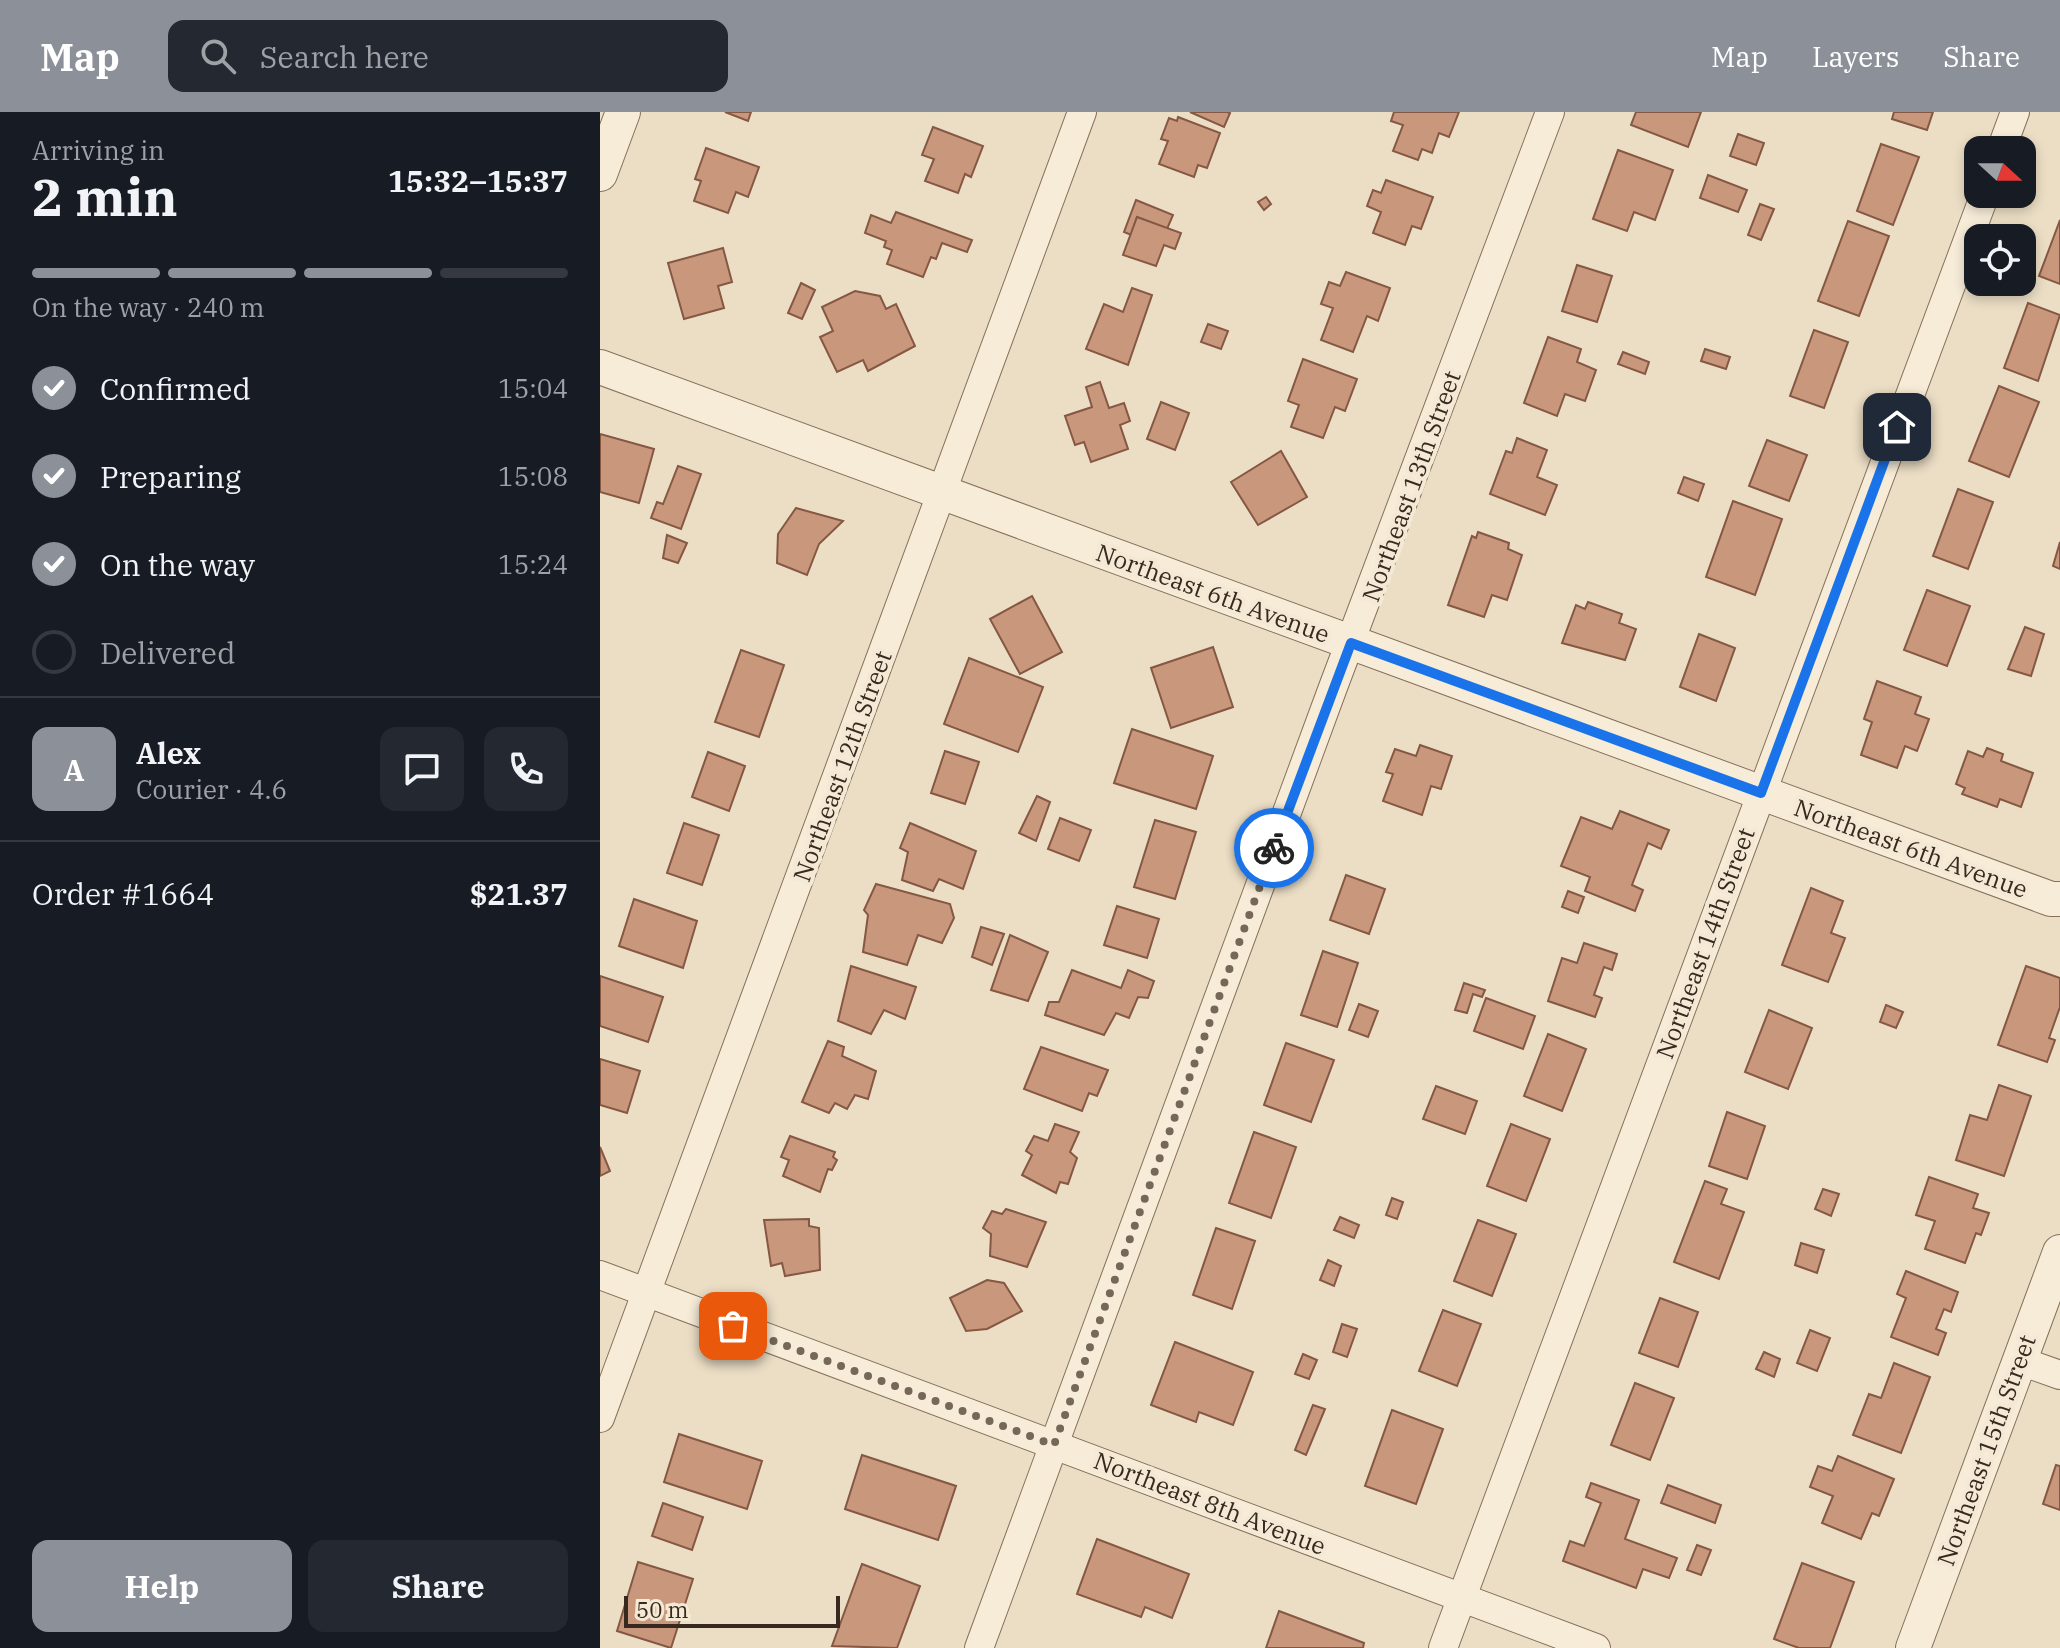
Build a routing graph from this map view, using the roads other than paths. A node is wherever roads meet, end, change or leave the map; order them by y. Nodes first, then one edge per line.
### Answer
1 (1082, 112) edge
2 (1550, 112) edge
3 (2015, 112) edge
4 (612, 128) edge
5 (2006, 136) edge
6 (600, 174) edge
7 (1980, 208) edge
8 (600, 367) edge
9 (942, 494) junction
10 (1351, 643) junction
11 (1761, 793) junction
12 (2057, 902) edge
13 (2060, 1252) edge
14 (600, 1275) edge
15 (646, 1293) junction
16 (2020, 1361) junction
17 (2060, 1375) edge
18 (600, 1418) edge
19 (1054, 1445) junction
20 (1461, 1598) junction
21 (979, 1648) edge
22 (1443, 1648) edge
23 (1596, 1648) edge
24 (1913, 1648) edge

1 - 9 street, Northeast 12th Street
2 - 10 street, Northeast 13th Street
3 - 5 street
4 - 6 street
7 - 11 street, Northeast 14th Street
8 - 9 street, Northeast 6th Avenue
9 - 10 street, Northeast 6th Avenue
9 - 15 street, Northeast 12th Street
10 - 11 street, Northeast 6th Avenue
10 - 19 street, Northeast 13th Street
11 - 12 street, Northeast 6th Avenue
11 - 20 street, Northeast 14th Street
13 - 16 street, Northeast 15th Street
14 - 15 street, Northeast 8th Avenue
15 - 18 street, Northeast 12th Street
15 - 19 street, Northeast 8th Avenue
16 - 17 street
16 - 24 street, Northeast 15th Street
19 - 20 street, Northeast 8th Avenue
19 - 21 street, Northeast 13th Street
20 - 22 street, Northeast 14th Street
20 - 23 street, Northeast 8th Avenue

